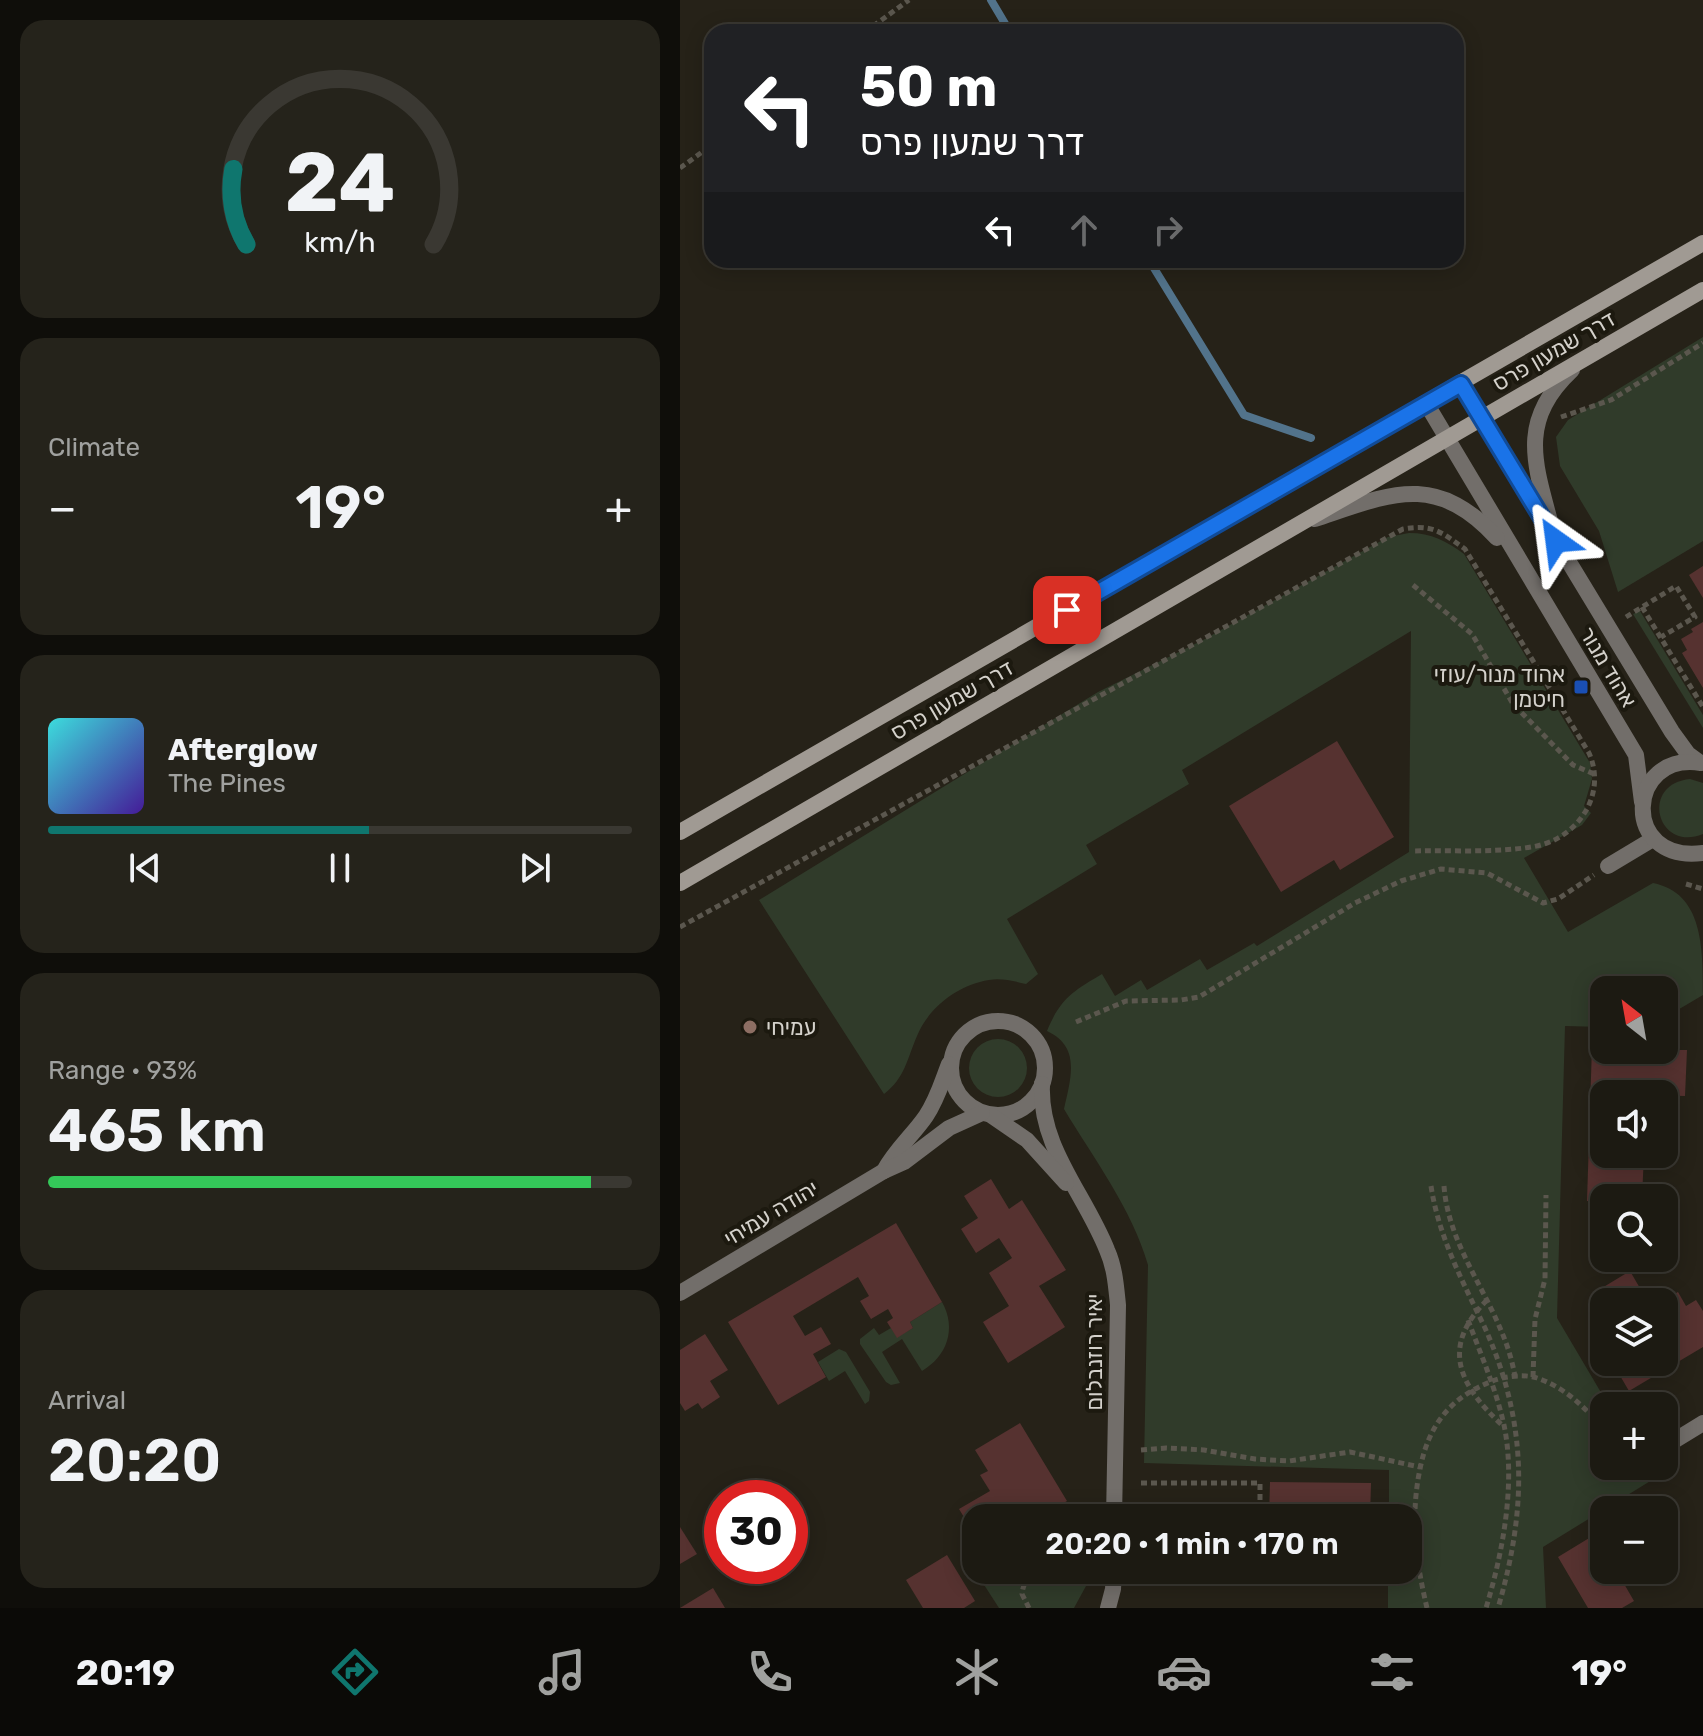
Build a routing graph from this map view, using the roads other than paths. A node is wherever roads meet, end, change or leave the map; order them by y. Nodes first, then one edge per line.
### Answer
1 (1703, 243) edge
2 (1703, 290) edge
3 (1581, 361) junction
4 (1461, 384) junction
5 (1426, 403) junction
6 (1482, 419) junction
7 (1447, 439) junction
8 (1302, 524) junction
9 (1556, 541) junction
10 (1519, 561) junction
11 (1701, 763) edge
12 (1642, 802) junction
13 (680, 832) edge
14 (1653, 839) junction
15 (1695, 854) edge
16 (1608, 866) road end
17 (1703, 867) edge
18 (680, 883) edge
19 (951, 1059) junction
20 (1042, 1084) junction
21 (986, 1114) junction
22 (884, 1171) junction
23 (1078, 1196) junction
24 (680, 1293) edge
25 (1703, 1423) edge
26 (1678, 1438) edge
27 (1114, 1504) edge
28 (1113, 1584) edge
29 (1108, 1608) edge

1 - 4 street, דרך שמעון פרס
2 - 3 street, דרך שמעון פרס
3 - 6 street, דרך שמעון פרס
3 - 9 street, אהוד מנור
4 - 5 street, דרך שמעון פרס
4 - 6 street, אהוד מנור
5 - 7 street, אהוד מנור
5 - 13 street, דרך שמעון פרס
6 - 7 street, דרך שמעון פרס
6 - 9 street, אהוד מנור
7 - 8 street, דרך שמעון פרס
7 - 10 street, אהוד מנור
8 - 10 street, אהוד מנור
8 - 18 street, דרך שמעון פרס
9 - 11 street, אהוד מנור
10 - 12 street, אהוד מנור
11 - 12 street
12 - 14 street, אהוד מנור
14 - 15 street
14 - 16 street
15 - 17 street
19 - 20 street
19 - 21 street
19 - 22 street, יהודה עמיחי
20 - 21 street
20 - 23 street, יאיר רוזנבלום
21 - 22 street, יהודה עמיחי
21 - 23 street, יאיר רוזנבלום
22 - 24 street, יהודה עמיחי
23 - 27 street, יאיר רוזנבלום
25 - 26 street
28 - 29 street

